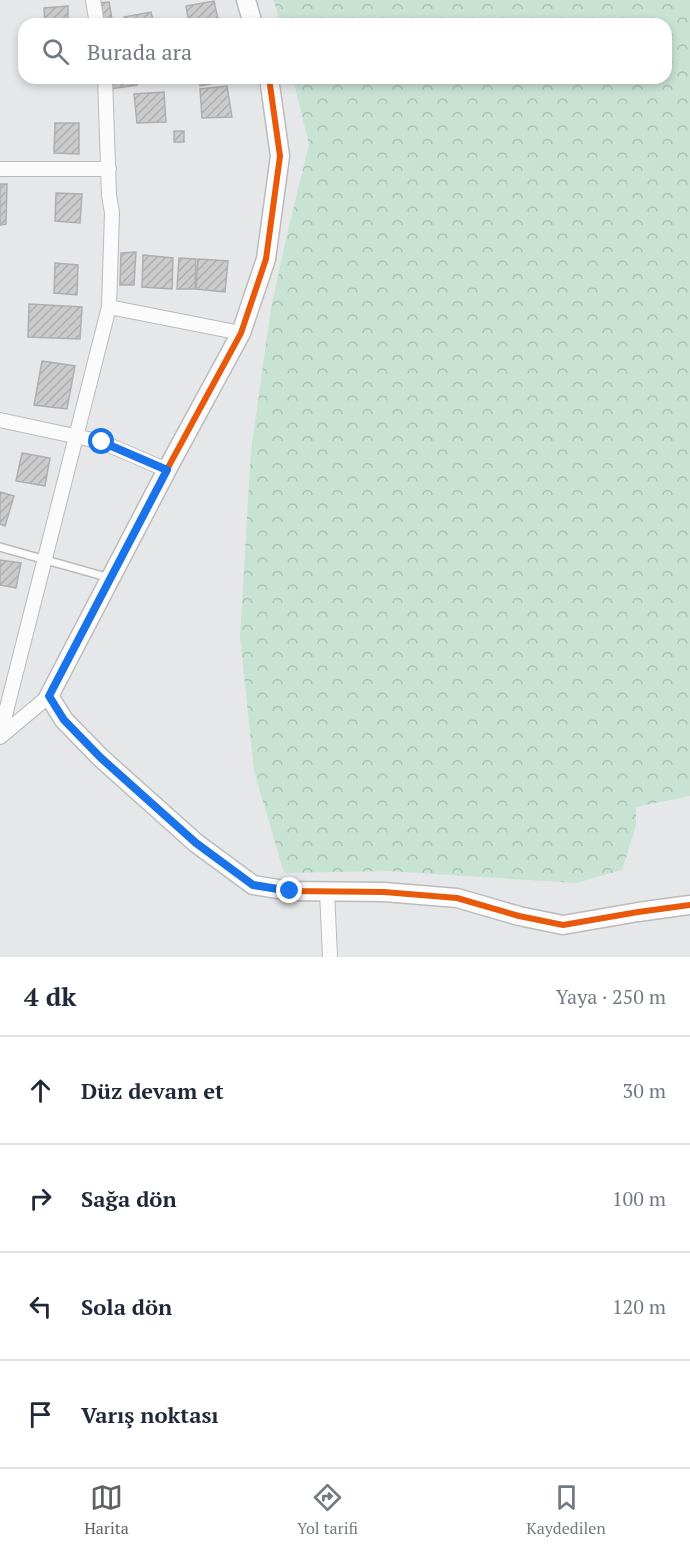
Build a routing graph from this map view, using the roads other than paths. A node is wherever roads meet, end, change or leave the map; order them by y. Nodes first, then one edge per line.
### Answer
1 (93, 0) edge
2 (246, 0) edge
3 (96, 18) edge
4 (251, 18) edge
5 (105, 84) edge
6 (270, 84) edge
7 (0, 169) edge
8 (109, 169) junction
9 (109, 307) junction
10 (241, 333) junction
11 (0, 420) edge
12 (76, 436) junction
13 (167, 470) junction
14 (0, 547) edge
15 (45, 560) junction
16 (111, 579) junction
17 (49, 696) junction
18 (0, 736) edge
19 (327, 891) junction
20 (690, 905) edge
21 (330, 957) edge

1 - 3 street
2 - 4 street
5 - 8 street
6 - 10 street
7 - 8 street
8 - 9 street
9 - 10 street
9 - 12 street
10 - 13 street
11 - 12 street
12 - 13 street
12 - 15 street
13 - 16 street
14 - 15 lane
15 - 16 lane
15 - 18 street
16 - 17 street
17 - 18 street
17 - 19 street
19 - 20 street
19 - 21 street

